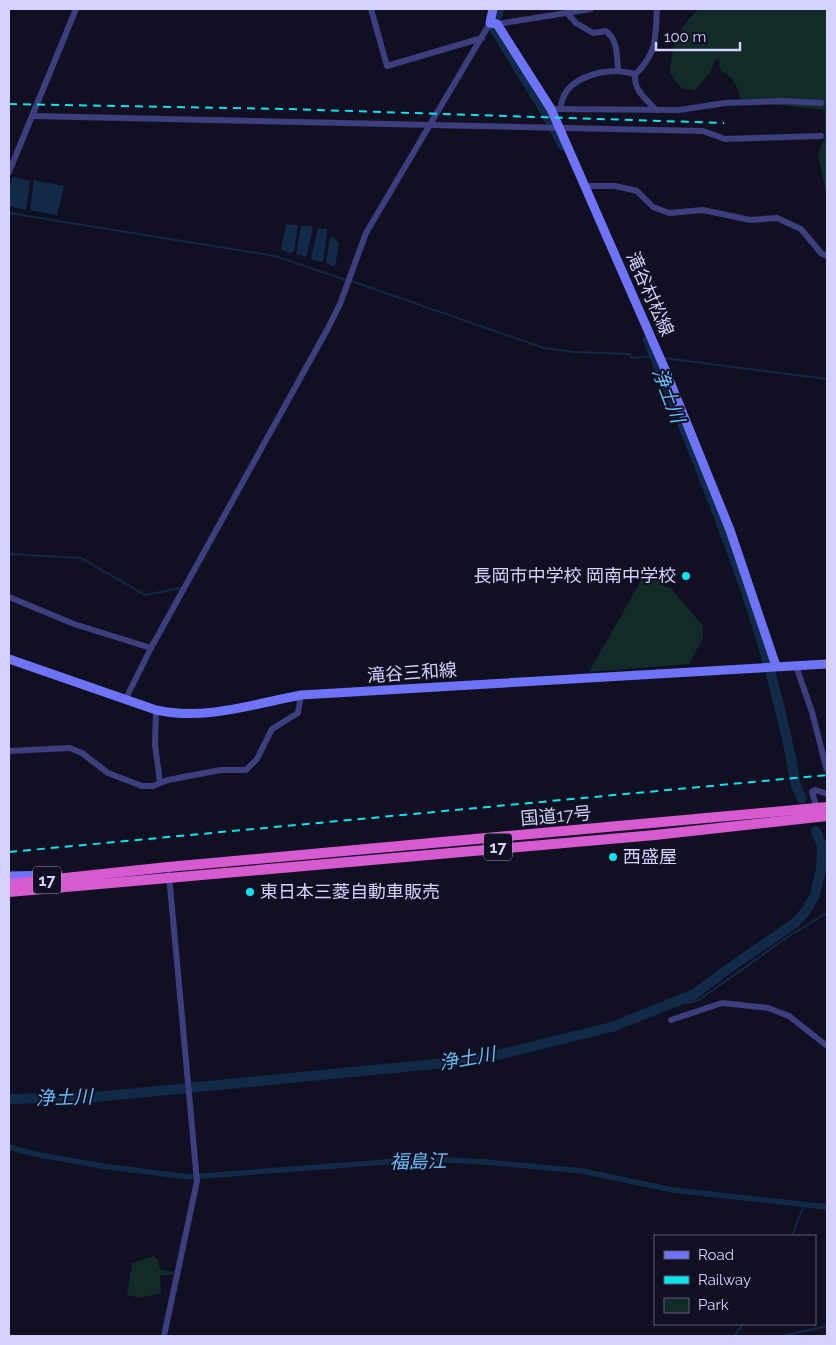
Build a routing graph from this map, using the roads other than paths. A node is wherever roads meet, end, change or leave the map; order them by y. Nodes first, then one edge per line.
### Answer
1 (76, 9) edge
2 (372, 9) edge
3 (493, 9) edge
4 (591, 9) edge
5 (657, 9) edge
6 (566, 13) junction
7 (494, 24) junction
8 (482, 38) junction
9 (618, 71) junction
10 (635, 75) junction
11 (821, 103) dead end
12 (561, 108) junction
13 (551, 109) junction
14 (656, 110) junction
15 (32, 116) junction
16 (430, 125) junction
17 (559, 128) junction
18 (821, 136) dead end
19 (9, 172) edge
20 (584, 186) junction
21 (827, 256) edge
22 (9, 597) edge
23 (150, 648) junction
24 (9, 659) edge
25 (827, 664) edge
26 (776, 666) junction
27 (796, 666) junction
28 (301, 695) junction
29 (125, 700) junction
30 (156, 710) junction
31 (9, 751) edge
32 (826, 767) dead end
33 (160, 782) junction
34 (827, 794) edge
35 (822, 808) edge
36 (827, 816) edge
37 (169, 872) junction
38 (9, 876) edge
39 (84, 876) junction
40 (9, 884) edge
41 (73, 887) junction
42 (9, 892) edge
43 (9, 897) edge
44 (671, 1020) dead end
45 (827, 1046) edge
46 (164, 1336) edge

1 - 15 street
2 - 8 street
3 - 7 main road
4 - 6 street
5 - 10 street
6 - 7 street
6 - 9 street
7 - 8 street
7 - 13 main road, 滝谷村松線
8 - 16 street
9 - 10 street
9 - 12 street
10 - 14 street
11 - 14 street
12 - 13 street
12 - 14 street
13 - 17 main road, 滝谷村松線
15 - 16 street
15 - 19 street
16 - 17 street
16 - 23 street
17 - 18 street
17 - 20 main road, 滝谷村松線
20 - 21 street
20 - 26 main road, 滝谷村松線
22 - 23 street
23 - 29 street
24 - 29 main road, 滝谷三和線
25 - 27 main road, 滝谷三和線
26 - 27 main road, 滝谷三和線
26 - 28 main road, 滝谷三和線
27 - 32 street
28 - 30 main road, 滝谷三和線
28 - 33 street
29 - 30 main road, 滝谷三和線
30 - 33 street
31 - 33 street
34 - 35 street
35 - 37 highway, 国道17号 / 17
36 - 37 highway, 国道17号 / 17
37 - 39 highway, 17
37 - 41 highway, 17
37 - 46 street
38 - 39 main road
39 - 40 highway, 17
41 - 42 highway, 17
41 - 43 main road
44 - 45 street

